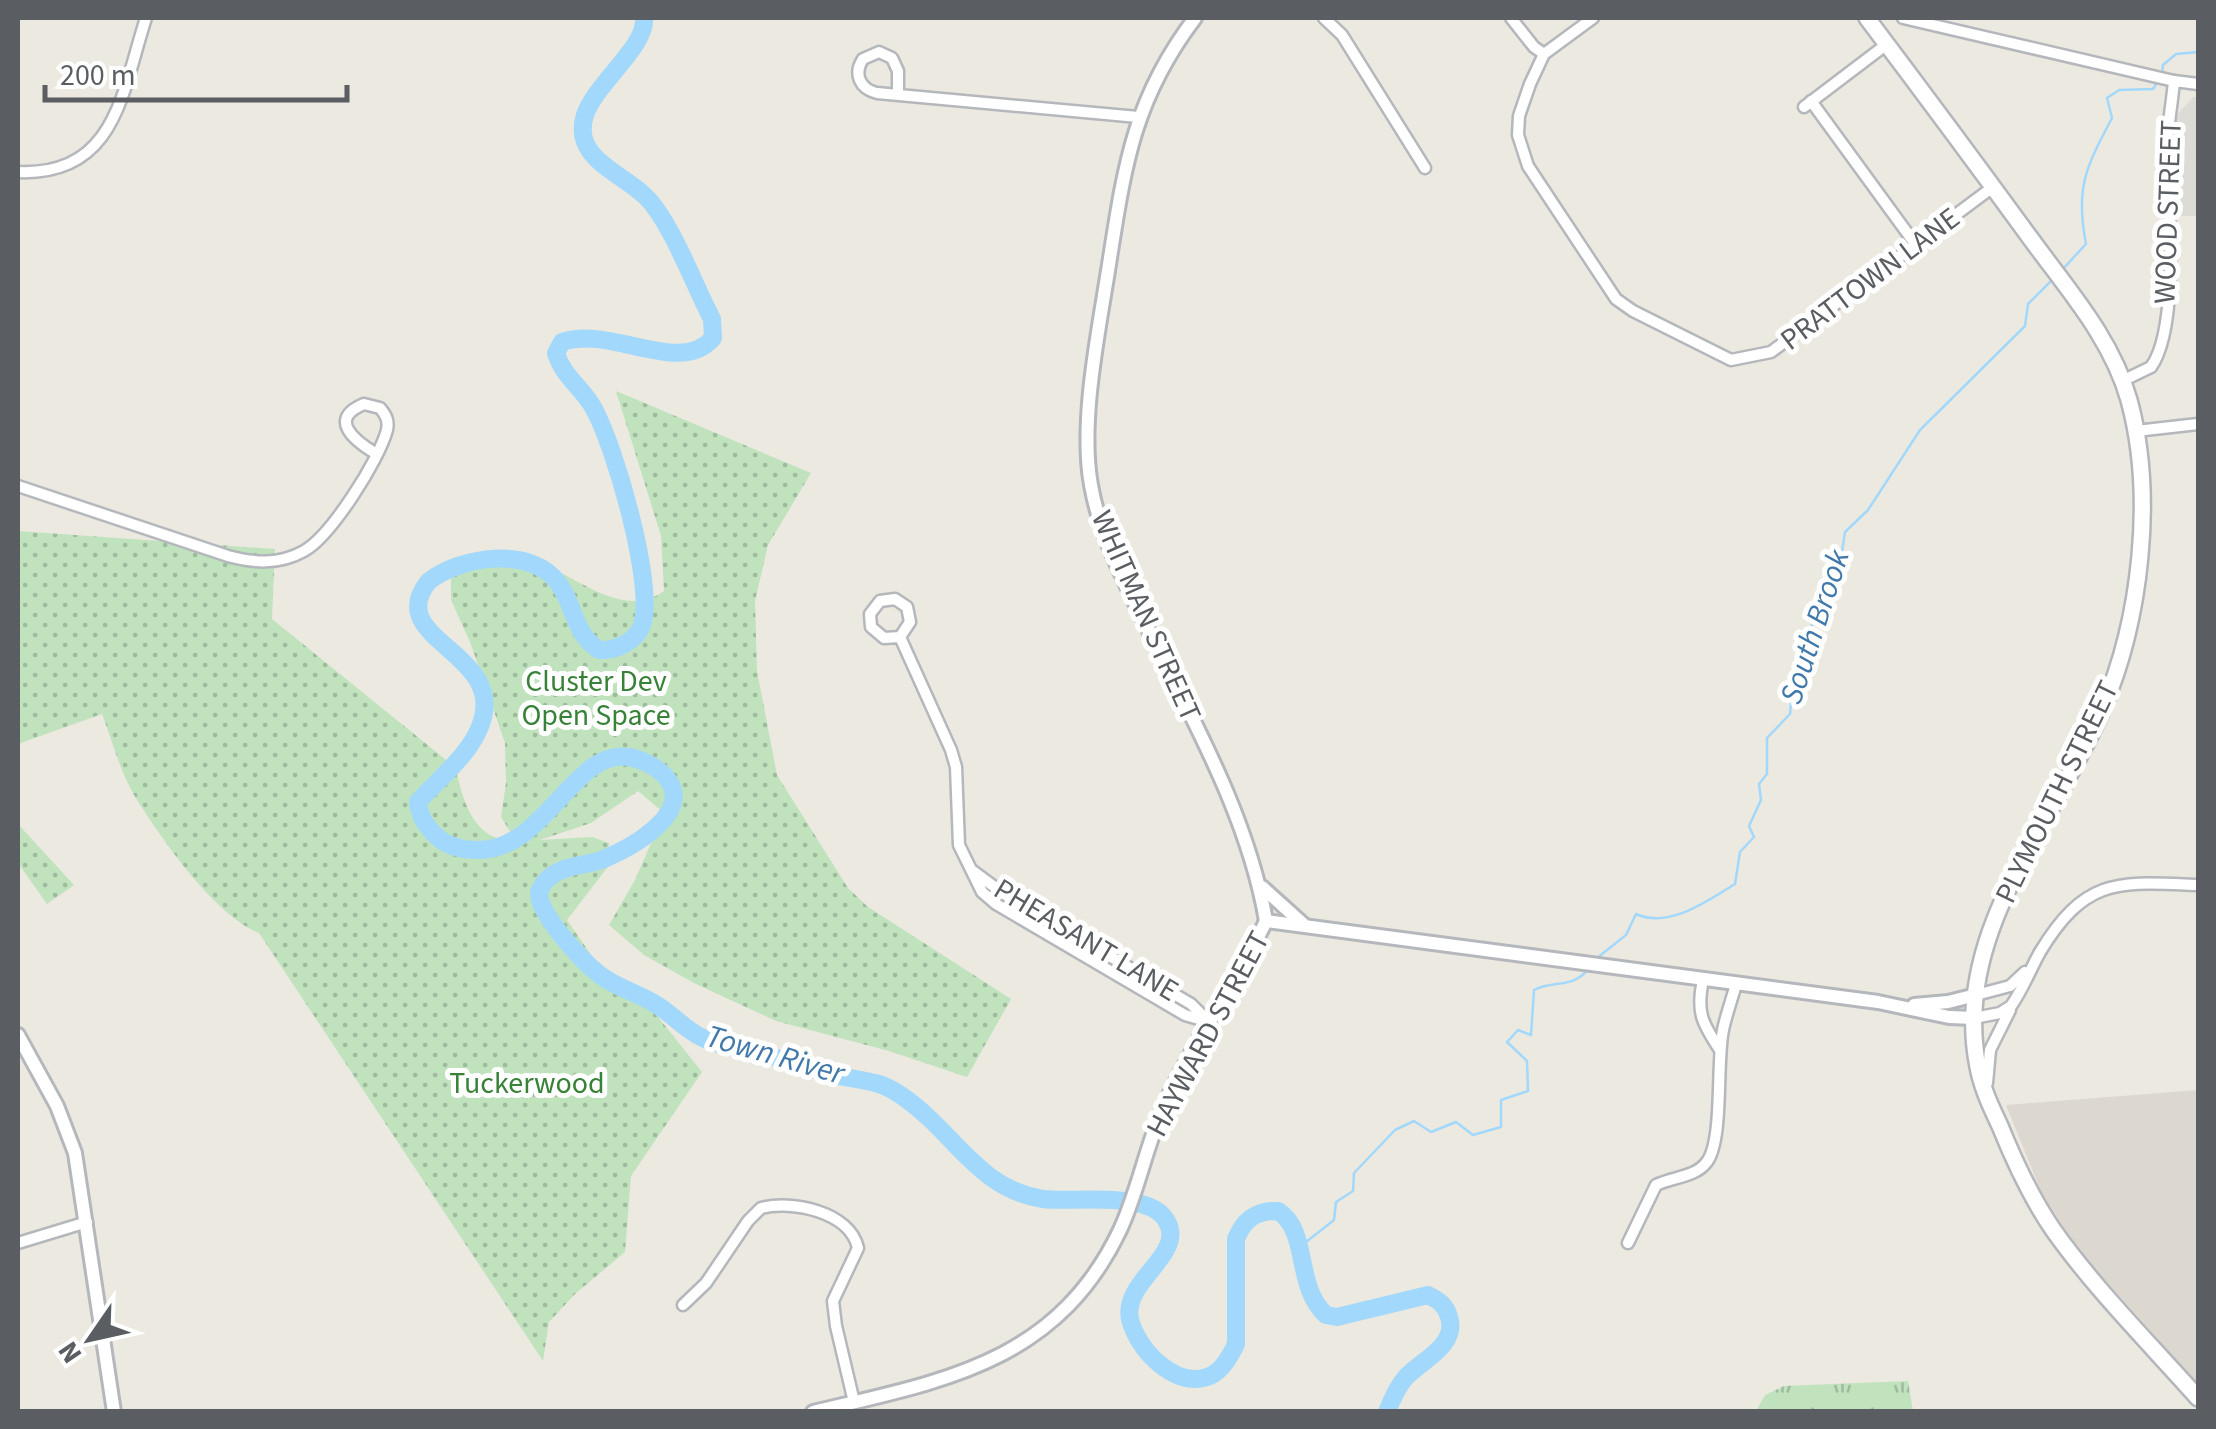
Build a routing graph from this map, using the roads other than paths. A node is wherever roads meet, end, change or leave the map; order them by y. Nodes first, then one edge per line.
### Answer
1 (146, 18) edge
2 (1195, 18) edge
3 (1324, 18) edge
4 (1512, 18) edge
5 (1593, 18) edge
6 (1867, 18) edge
7 (1904, 18) edge
8 (1887, 44) junction
9 (1544, 54) junction
10 (2165, 79) junction
11 (2198, 84) edge
12 (898, 94) junction
13 (1138, 117) junction
14 (1425, 168) dead end
15 (18, 172) edge
16 (1993, 186) junction
17 (1916, 246) junction
18 (2122, 381) junction
19 (2198, 424) edge
20 (2136, 431) junction
21 (375, 452) junction
22 (18, 486) edge
23 (900, 636) junction
24 (972, 870) junction
25 (2198, 885) edge
26 (1260, 886) junction
27 (1266, 921) junction
28 (1304, 925) junction
29 (1078, 937) junction
30 (1072, 949) junction
31 (1106, 954) junction
32 (2033, 964) junction
33 (1100, 965) junction
34 (1702, 980) junction
35 (1736, 984) junction
36 (2021, 992) junction
37 (1976, 994) junction
38 (1905, 1006) junction
39 (1974, 1018) junction
40 (1209, 1022) junction
41 (18, 1036) edge
42 (1720, 1051) junction
43 (1986, 1094) junction
44 (87, 1222) junction
45 (18, 1243) edge
46 (1628, 1243) dead end
47 (683, 1305) dead end
48 (2198, 1398) edge
49 (854, 1402) junction
50 (114, 1412) edge
51 (813, 1412) edge

1 - 15 street
2 - 13 street, WHITMAN STREET
3 - 14 street
4 - 9 street
5 - 9 street
6 - 8 main road, PLYMOUTH STREET
7 - 10 street
8 - 16 main road, PLYMOUTH STREET
8 - 17 street
9 - 17 street, PRATTOWN LANE
10 - 11 street
10 - 18 street, WOOD STREET
12 - 12 street
12 - 13 street
13 - 26 street, WHITMAN STREET
16 - 17 street, PRATTOWN LANE
16 - 18 main road, PLYMOUTH STREET
18 - 20 main road, PLYMOUTH STREET
19 - 20 street
20 - 37 main road, PLYMOUTH STREET
21 - 21 street
21 - 22 street
23 - 23 street, PHEASANT LANE
23 - 24 street, PHEASANT LANE
24 - 29 street, PHEASANT LANE
24 - 30 street, PHEASANT LANE
25 - 32 street
26 - 27 street, WHITMAN STREET
26 - 28 street
27 - 28 street, HAYWARD STREET
27 - 40 street, HAYWARD STREET
28 - 34 street, HAYWARD STREET
29 - 30 street
29 - 31 street, PHEASANT LANE
30 - 33 street, PHEASANT LANE
31 - 33 street
31 - 40 street, PHEASANT LANE
32 - 36 street
32 - 37 street
33 - 40 street, PHEASANT LANE
34 - 35 street, HAYWARD STREET
34 - 42 street
35 - 38 street, HAYWARD STREET
35 - 42 street
36 - 39 street
36 - 43 street
37 - 38 street, HAYWARD STREET
37 - 39 main road, PLYMOUTH STREET
38 - 39 street, HAYWARD STREET
39 - 43 main road, PLYMOUTH STREET
40 - 49 street, HAYWARD STREET
41 - 44 street
42 - 46 street
43 - 48 main road, PLYMOUTH STREET
44 - 45 street
44 - 50 street
47 - 49 street
49 - 51 street, HAYWARD STREET

